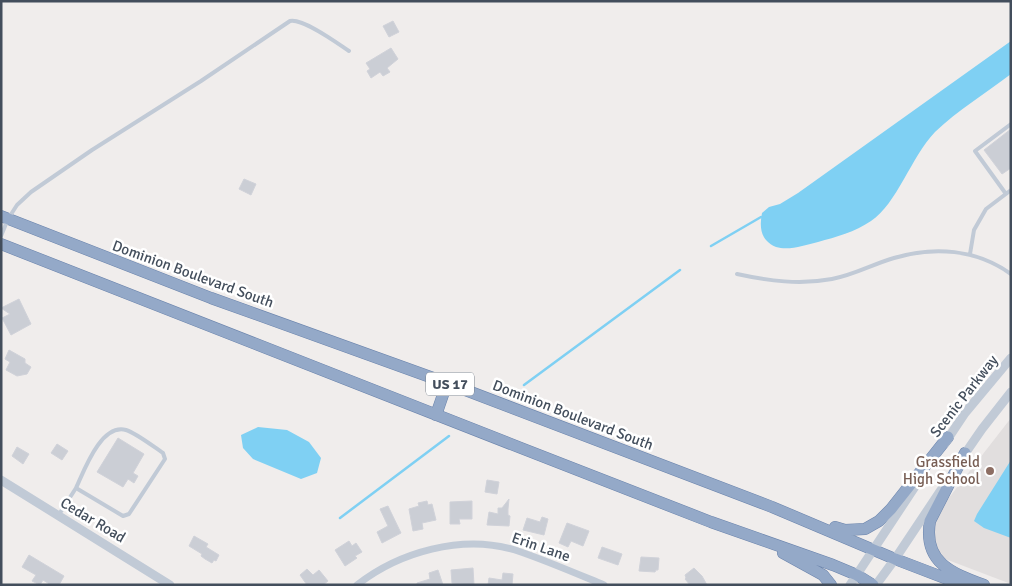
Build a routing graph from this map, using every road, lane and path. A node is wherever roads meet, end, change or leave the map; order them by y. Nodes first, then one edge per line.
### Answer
1 (349, 51) dead end
2 (1011, 124) edge
3 (1011, 190) edge
4 (1006, 194) junction
5 (5, 218) edge
6 (1, 236) edge
7 (1, 244) edge
8 (970, 254) junction
9 (737, 274) dead end
10 (1011, 274) edge
11 (1011, 358) edge
12 (447, 383) junction
13 (1011, 392) edge
14 (436, 415) junction
15 (948, 437) junction
16 (965, 453) junction
17 (1, 480) edge
18 (76, 488) junction
19 (792, 515) junction
20 (58, 516) junction
21 (746, 534) junction
22 (874, 549) junction
23 (896, 559) junction
24 (854, 580) edge
25 (170, 585) edge
26 (357, 585) edge
27 (604, 585) edge
28 (830, 585) edge
29 (875, 585) edge
30 (963, 585) edge
31 (984, 585) edge

1 - 5 lane
2 - 4 lane
3 - 4 lane
4 - 8 lane
5 - 6 lane
5 - 12 highway, Dominion Boulevard South / US 17
7 - 14 highway, US 17
8 - 9 lane
8 - 10 lane
11 - 15 street, Scenic Parkway
12 - 14 highway
12 - 19 highway, Dominion Boulevard South / US 17
13 - 16 street
14 - 21 highway, US 17
15 - 19 highway
15 - 22 street, Scenic Parkway
16 - 23 street
16 - 31 highway
17 - 20 street, Cedar Road
18 - 18 lane
18 - 20 lane
19 - 22 highway, Dominion Boulevard South / US 17
20 - 25 street, Cedar Road
21 - 24 highway, US 17
21 - 28 highway
22 - 23 highway, Dominion Boulevard South / US 17
22 - 24 street, Scenic Parkway
23 - 29 street
23 - 30 highway, Dominion Boulevard South / US 17
24 - 29 highway, US 17
26 - 27 street, Erin Lane

